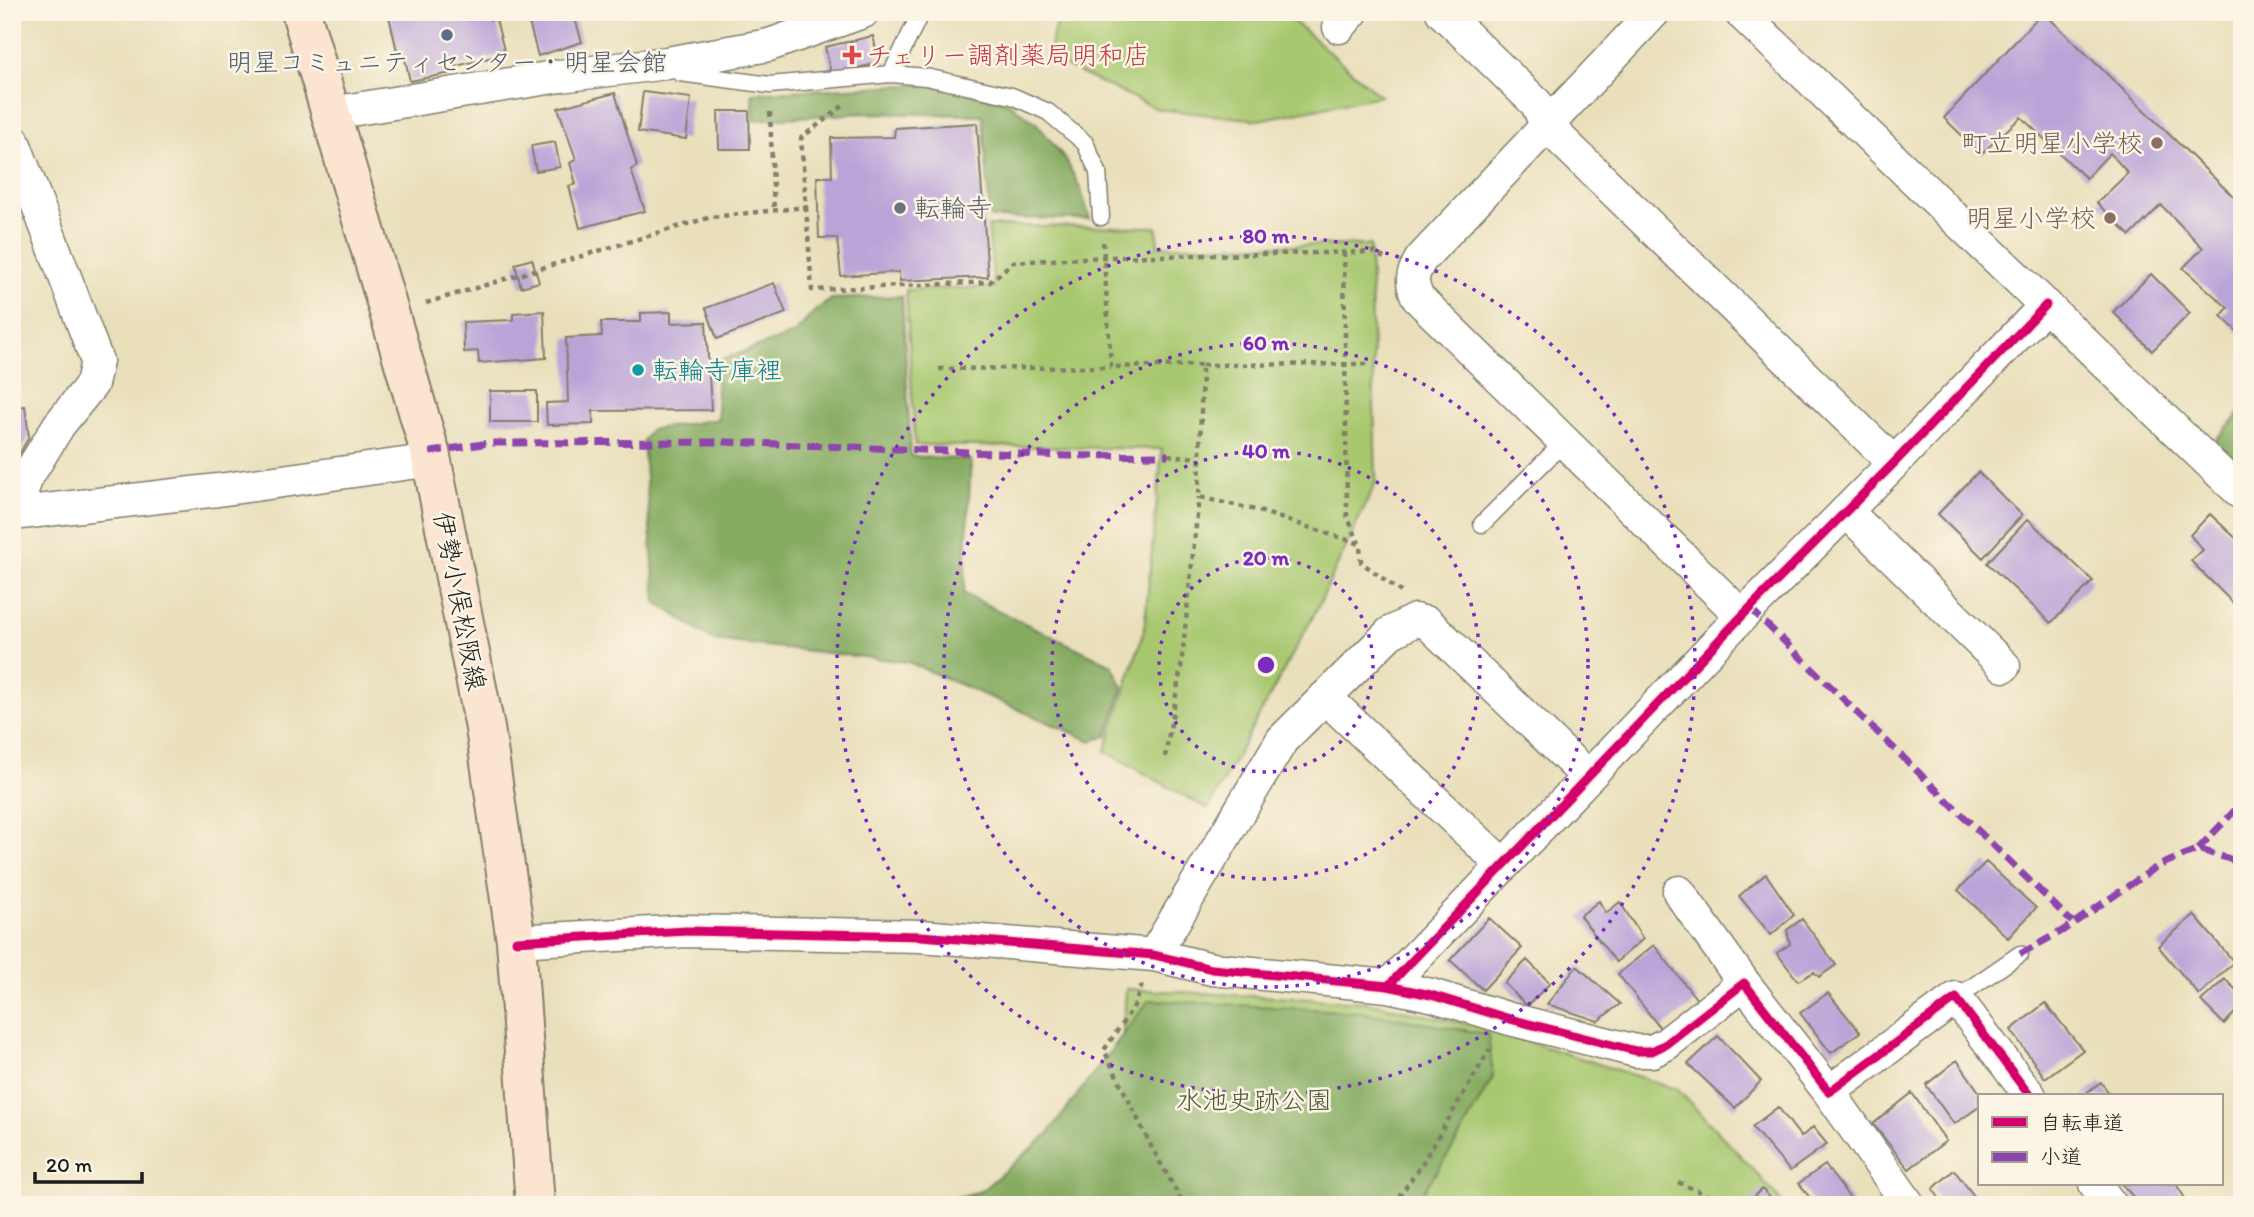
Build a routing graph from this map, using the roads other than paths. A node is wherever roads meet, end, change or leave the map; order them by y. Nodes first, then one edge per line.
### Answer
1 (302, 12) edge
2 (863, 12) edge
3 (921, 12) edge
4 (1442, 12) edge
5 (1654, 12) edge
6 (1740, 12) edge
7 (667, 63) junction
8 (891, 74) junction
9 (332, 113) junction
10 (1546, 125) junction
11 (13, 140) edge
12 (1101, 217) road end
13 (2046, 305) junction
14 (1564, 441) junction
15 (432, 460) junction
16 (1894, 463) junction
17 (2242, 494) edge
18 (1846, 511) junction
19 (13, 514) edge
20 (1482, 524) dead end
21 (1742, 616) junction
22 (2004, 666) dead end
23 (1325, 697) junction
24 (1588, 777) junction
25 (1503, 865) junction
26 (1679, 892) dead end
27 (516, 942) junction
28 (2020, 954) dead end
29 (1154, 956) junction
30 (1744, 983) junction
31 (1388, 986) junction
32 (1956, 998) junction
33 (1829, 1092) junction
34 (2028, 1094) edge
35 (2097, 1186) edge
36 (535, 1205) edge
37 (1909, 1205) edge
38 (2111, 1205) edge

1 - 9 main road, 伊勢小俣松阪線
2 - 7 street
3 - 8 lane
4 - 10 street
5 - 10 street
6 - 13 street
7 - 8 lane
7 - 9 street
8 - 12 lane
9 - 15 main road, 伊勢小俣松阪線
10 - 14 street
10 - 16 street
11 - 19 street
13 - 16 street
13 - 17 street
14 - 20 lane
14 - 21 street
15 - 19 street
15 - 27 main road, 伊勢小俣松阪線
16 - 18 street
18 - 21 street
18 - 22 street
21 - 24 street
23 - 24 street
23 - 25 street
23 - 29 street
24 - 25 street
25 - 31 street
26 - 30 street
27 - 29 street
27 - 36 main road, 伊勢小俣松阪線
28 - 32 lane
29 - 31 street
30 - 31 street
30 - 33 street
32 - 33 street
32 - 34 street
33 - 37 street
35 - 38 street

